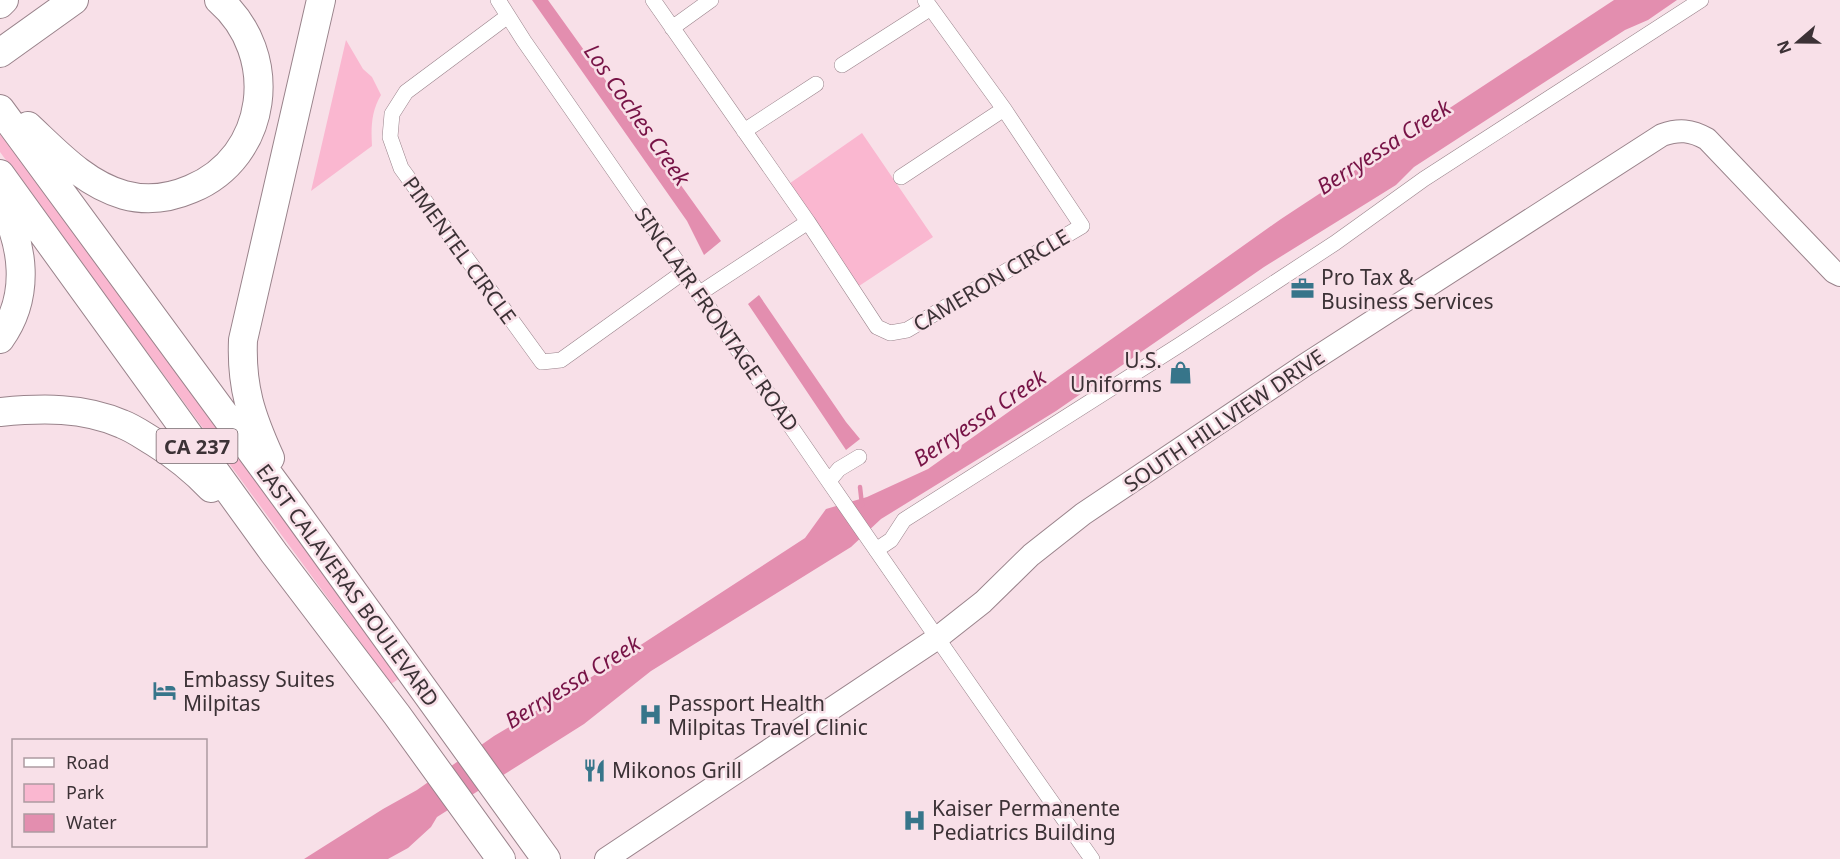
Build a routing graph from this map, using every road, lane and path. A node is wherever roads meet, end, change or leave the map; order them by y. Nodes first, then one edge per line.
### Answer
1 (4, 0) edge
2 (59, 0) edge
3 (74, 0) edge
4 (219, 0) edge
5 (321, 0) edge
6 (498, 0) edge
7 (653, 0) edge
8 (711, 0) edge
9 (1701, 0) edge
10 (0, 4) edge
11 (928, 4) edge
12 (508, 16) junction
13 (672, 28) junction
14 (6, 49) edge
15 (842, 65) dead end
16 (816, 84) dead end
17 (0, 100) edge
18 (0, 109) edge
19 (1004, 109) junction
20 (744, 131) junction
21 (0, 174) edge
22 (901, 177) dead end
23 (0, 200) edge
24 (808, 222) junction
25 (685, 271) junction
26 (1840, 275) edge
27 (700, 292) junction
28 (0, 339) edge
29 (0, 412) edge
30 (859, 457) dead end
31 (831, 484) junction
32 (290, 504) junction
33 (874, 548) junction
34 (274, 553) junction
35 (936, 639) junction
36 (501, 859) edge
37 (546, 859) edge
38 (606, 859) edge
39 (1092, 859) edge

1 - 10 highway
2 - 14 highway
3 - 14 highway
4 - 17 highway
5 - 32 highway
6 - 12 street, SINCLAIR FRONTAGE ROAD
7 - 13 street, CAMERON CIRCLE
8 - 13 street
9 - 33 street
11 - 15 street
11 - 19 street, CAMERON CIRCLE
12 - 25 street, SINCLAIR FRONTAGE ROAD
12 - 25 street, PIMENTEL CIRCLE
13 - 20 street, CAMERON CIRCLE
16 - 20 street
18 - 32 highway, EAST CALAVERAS BOULEVARD / CA 237
19 - 22 street
19 - 24 street, CAMERON CIRCLE
20 - 24 street, CAMERON CIRCLE
21 - 34 highway, EAST CALAVERAS BOULEVARD / CA 237
23 - 28 highway
24 - 27 street
25 - 27 street, SINCLAIR FRONTAGE ROAD
26 - 35 street, SOUTH HILLVIEW DRIVE
27 - 31 street, SINCLAIR FRONTAGE ROAD
29 - 34 highway
30 - 31 street
31 - 33 street, SINCLAIR FRONTAGE ROAD
32 - 37 highway, EAST CALAVERAS BOULEVARD / CA 237
33 - 35 street, SINCLAIR FRONTAGE ROAD
34 - 36 highway, EAST CALAVERAS BOULEVARD / CA 237
35 - 38 street, SOUTH HILLVIEW DRIVE
35 - 39 street, SINCLAIR FRONTAGE ROAD

